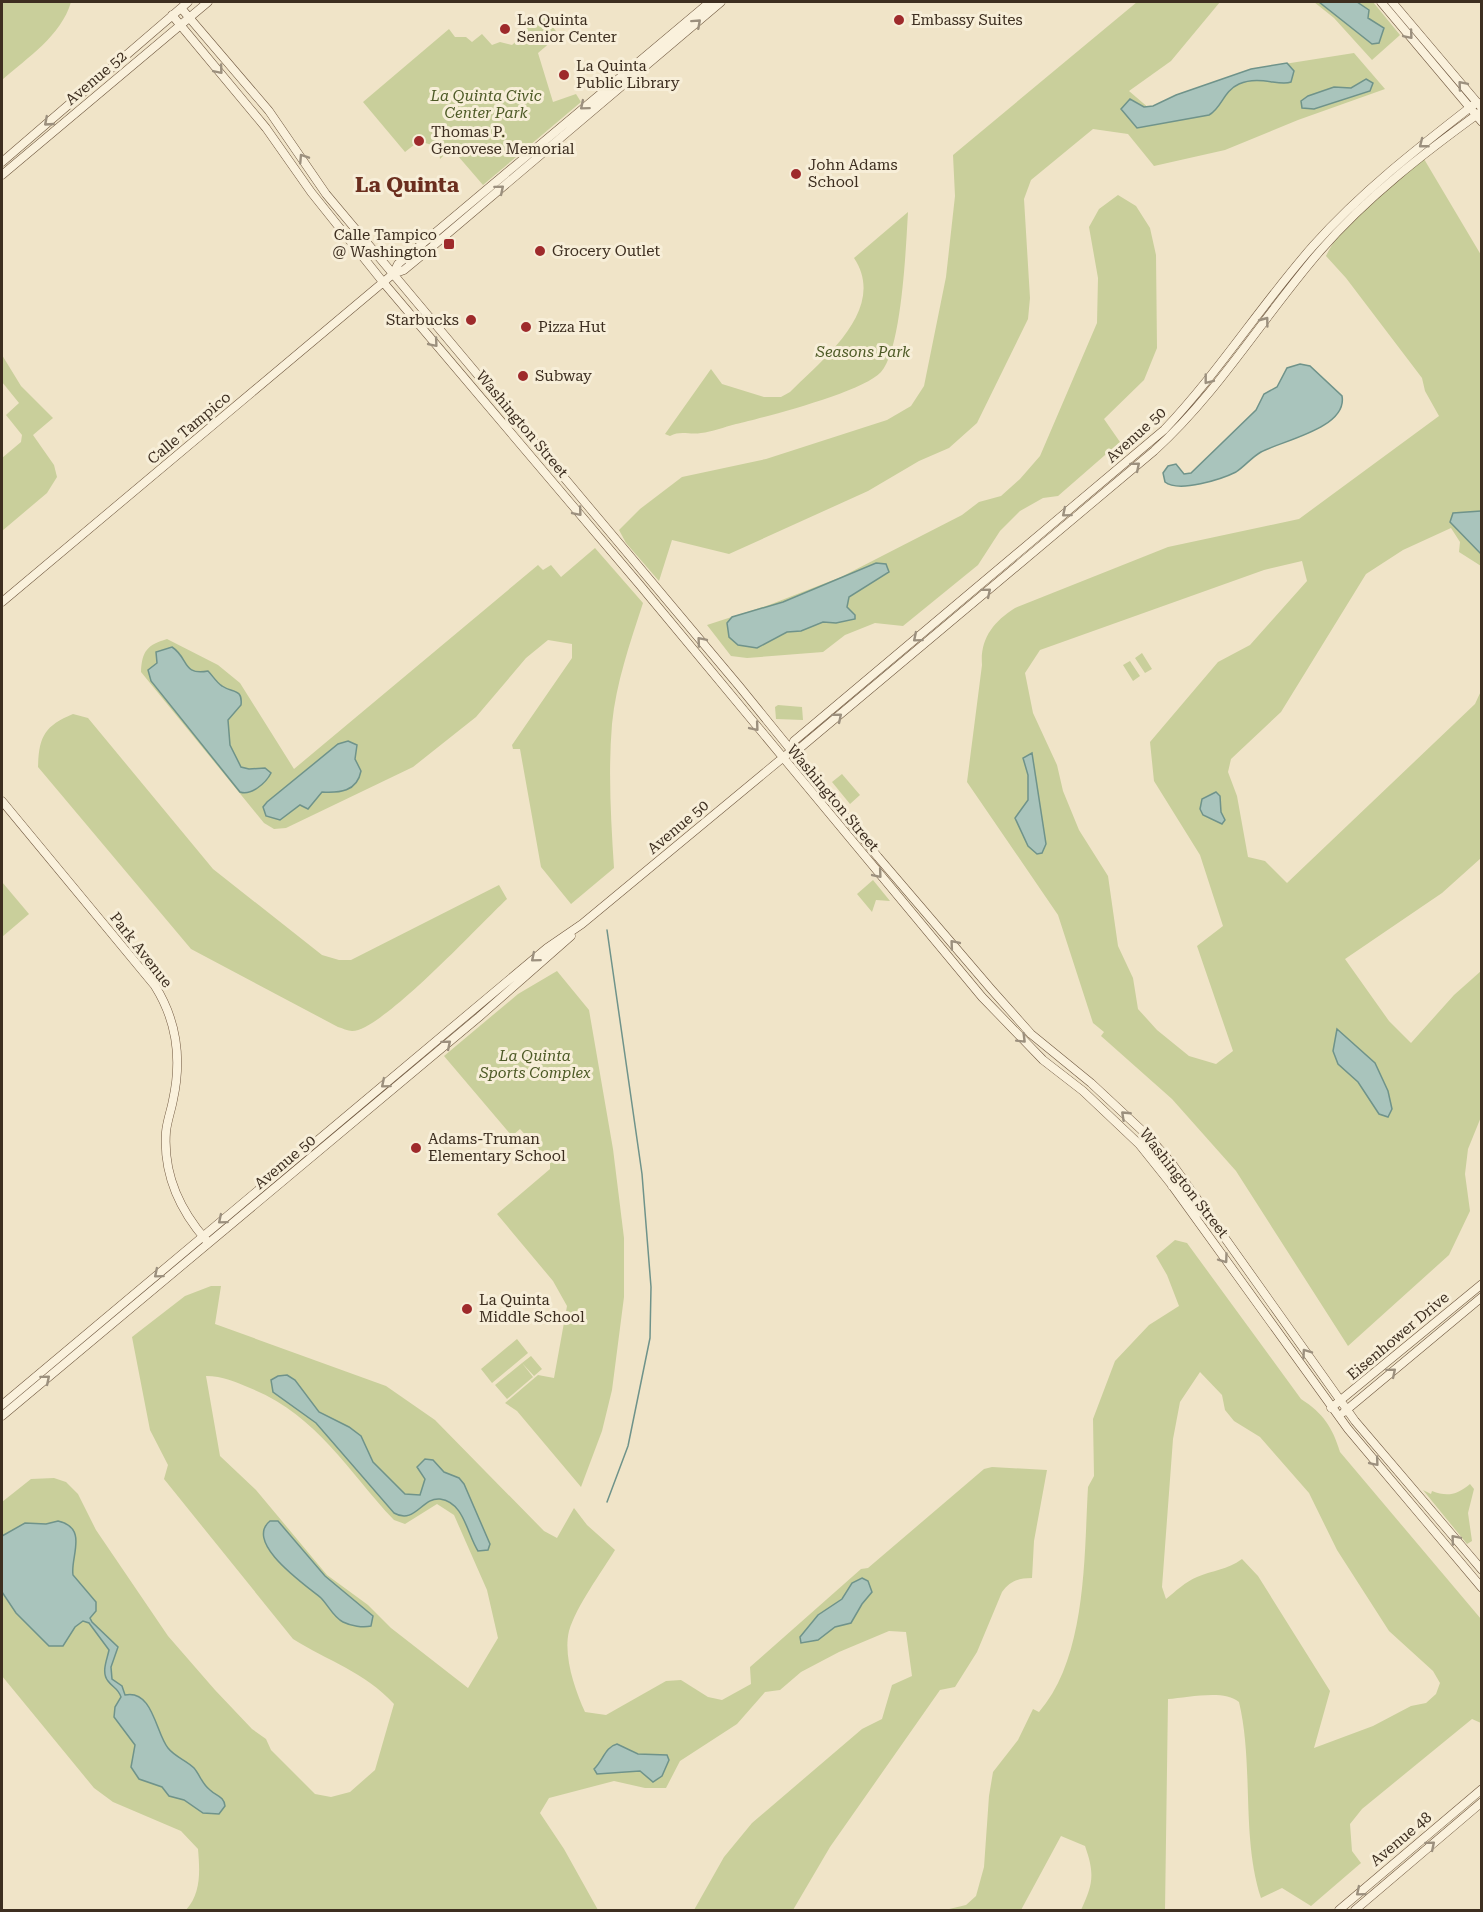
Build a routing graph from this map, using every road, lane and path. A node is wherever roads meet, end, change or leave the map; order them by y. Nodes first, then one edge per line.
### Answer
1 (188, 2) edge
2 (208, 2) edge
3 (710, 2) edge
4 (721, 2) edge
5 (1381, 2) edge
6 (1392, 2) edge
7 (181, 8) junction
8 (172, 15) junction
9 (189, 18) junction
10 (683, 22) junction
11 (181, 25) junction
12 (648, 64) junction
13 (1470, 108) junction
14 (1479, 109) edge
15 (1482, 122) edge
16 (2, 162) edge
17 (2, 175) edge
18 (393, 274) junction
19 (383, 282) junction
20 (1222, 362) junction
21 (1230, 368) junction
22 (2, 602) edge
23 (791, 752) junction
24 (783, 760) junction
25 (2, 801) edge
26 (1139, 1144) junction
27 (1173, 1166) junction
28 (1173, 1186) junction
29 (1206, 1211) junction
30 (206, 1240) junction
31 (1482, 1284) edge
32 (1482, 1297) edge
33 (1340, 1401) junction
34 (2, 1405) edge
35 (1332, 1408) junction
36 (1347, 1410) junction
37 (2, 1416) edge
38 (1338, 1417) junction
39 (1482, 1570) edge
40 (1482, 1588) edge
41 (1482, 1789) edge
42 (1482, 1802) edge
43 (1339, 1911) edge
44 (1355, 1911) edge

1 - 7 main road, Avenue 52
2 - 9 main road, Avenue 52
3 - 10 main road, Calle Tampico
12 -> 4 main road, Calle Tampico
5 -> 13 main road
14 -> 6 main road
7 - 8 main road, Avenue 52
7 - 9 main road, Washington Street
8 - 11 main road, Washington Street
8 -> 16 main road, Avenue 52
9 - 11 main road, Avenue 52
18 -> 9 main road, Washington Street
10 - 12 main road
10 -> 18 main road, Calle Tampico
11 - 17 main road, Avenue 52
11 -> 19 main road, Washington Street
18 -> 12 main road, Calle Tampico
13 - 14 main road, Avenue 50
13 -> 20 main road, Avenue 50
14 - 15 main road
21 -> 14 main road, Avenue 50
18 - 19 main road, Calle Tampico
23 -> 18 main road, Washington Street
19 - 22 main road, Calle Tampico
19 -> 24 main road, Washington Street
20 - 21 main road
20 -> 23 main road, Avenue 50
23 -> 21 main road, Avenue 50
23 - 24 main road, Avenue 50
27 -> 23 main road, Washington Street
24 -> 26 main road, Washington Street
24 - 30 main road, Avenue 50
25 - 30 main road, Park Avenue
26 - 27 main road
26 - 28 main road, Washington Street
27 - 29 main road, Washington Street
28 - 29 main road
28 -> 35 main road, Washington Street
33 -> 29 main road, Washington Street
30 -> 34 main road, Avenue 50
37 -> 30 main road, Avenue 50
31 - 33 main road, Eisenhower Drive
36 -> 32 main road, Eisenhower Drive
33 - 35 main road, Eisenhower Drive
33 - 36 main road, Washington Street
35 - 38 main road, Washington Street
36 - 38 main road, Eisenhower Drive
39 -> 36 main road, Washington Street
38 -> 40 main road, Washington Street
41 -> 43 main road, Avenue 48
44 -> 42 main road, Avenue 48

